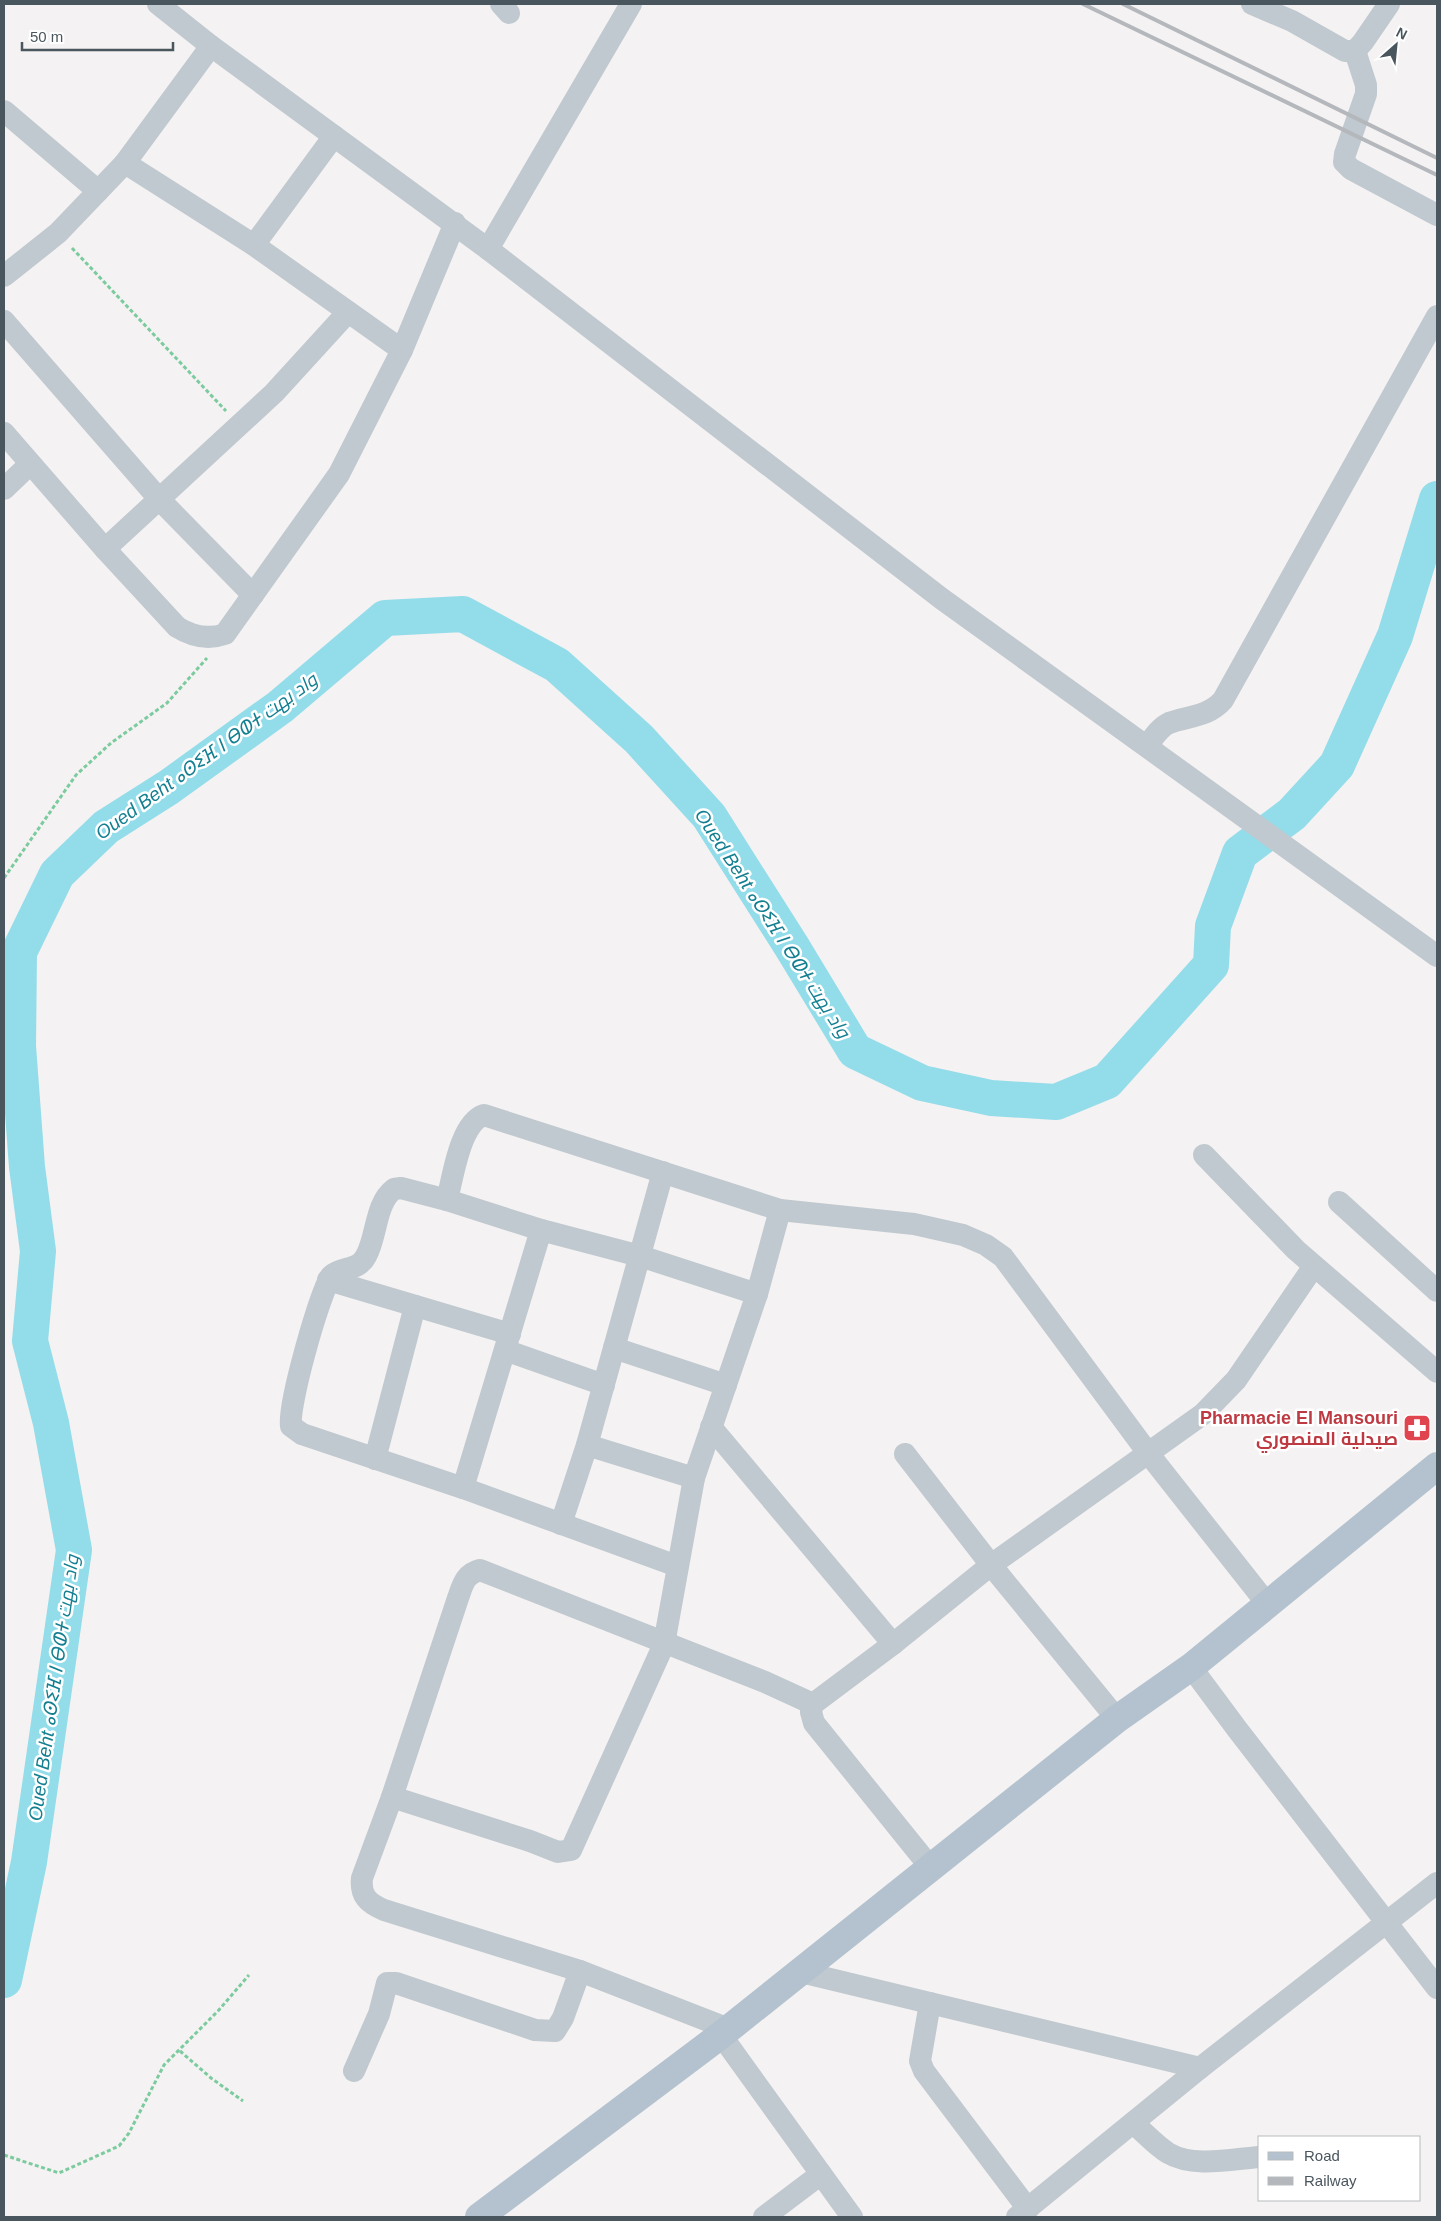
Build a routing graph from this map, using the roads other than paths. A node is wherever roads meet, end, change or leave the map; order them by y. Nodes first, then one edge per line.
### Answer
1 (160, 4) edge
2 (631, 4) edge
3 (1252, 4) edge
4 (1388, 4) edge
5 (211, 46) junction
6 (1355, 51) junction
7 (4, 111) edge
8 (334, 136) junction
9 (125, 163) junction
10 (98, 191) junction
11 (1437, 215) edge
12 (455, 224) junction
13 (254, 245) junction
14 (488, 249) junction
15 (4, 276) edge
16 (348, 312) junction
17 (1437, 316) edge
18 (4, 321) edge
19 (402, 350) junction
20 (4, 433) edge
21 (30, 464) junction
22 (4, 489) edge
23 (160, 500) junction
24 (104, 549) junction
25 (253, 595) junction
26 (1147, 746) junction
27 (1437, 956) edge
28 (1204, 1155) dead end
29 (663, 1172) junction
30 (446, 1200) junction
31 (1338, 1202) dead end
32 (780, 1210) junction
33 (541, 1230) junction
34 (640, 1256) junction
35 (1314, 1266) junction
36 (328, 1280) junction
37 (1437, 1291) edge
38 (758, 1294) junction
39 (414, 1306) junction
40 (507, 1342) junction
41 (614, 1348) junction
42 (1437, 1372) edge
43 (726, 1384) junction
44 (604, 1385) junction
45 (711, 1427) junction
46 (587, 1445) junction
47 (1148, 1453) junction
48 (905, 1454) dead end
49 (375, 1458) junction
50 (1437, 1466) edge
51 (694, 1478) junction
52 (463, 1488) junction
53 (561, 1524) junction
54 (991, 1565) junction
55 (677, 1566) junction
56 (1268, 1605) junction
57 (664, 1644) junction
58 (893, 1644) junction
59 (1191, 1667) junction
60 (813, 1704) junction
61 (1118, 1720) junction
62 (392, 1797) junction
63 (931, 1868) junction
64 (1437, 1883) edge
65 (1386, 1921) junction
66 (580, 1971) junction
67 (801, 1972) junction
68 (1437, 1988) edge
69 (930, 2003) junction
70 (725, 2032) junction
71 (1200, 2068) junction
72 (354, 2071) dead end
73 (1132, 2123) junction
74 (1258, 2157) edge
75 (821, 2174) junction
76 (1023, 2213) edge
77 (479, 2217) edge
78 (764, 2217) edge
79 (852, 2217) edge

1 - 5 street
2 - 14 street
3 - 6 street
4 - 6 street
5 - 8 street
5 - 9 street
6 - 11 street
7 - 10 street
8 - 12 street
8 - 13 street
9 - 10 street
9 - 13 street
10 - 15 street
12 - 14 street
12 - 19 street
13 - 16 street
14 - 26 street
16 - 19 street
16 - 23 street
17 - 26 street
18 - 23 street
19 - 25 street
20 - 21 street
21 - 22 street
21 - 24 street
23 - 24 street
23 - 25 street
24 - 25 street
26 - 27 street
28 - 35 street
29 - 30 street
29 - 32 street
29 - 34 street
30 - 33 street
30 - 36 street
31 - 37 street
32 - 38 street
32 - 47 street
33 - 34 street
33 - 40 street
34 - 38 street
34 - 41 street
35 - 42 street
35 - 47 street
36 - 39 street
36 - 49 street
38 - 43 street
39 - 40 street
39 - 49 street
40 - 44 street
40 - 52 street
41 - 43 street
41 - 44 street
43 - 45 street
44 - 46 street
45 - 51 street
45 - 58 street
46 - 51 street
46 - 53 street
47 - 54 street
47 - 56 street
48 - 54 street
49 - 52 street
50 - 56 main road
51 - 55 street
52 - 53 street
53 - 55 street
54 - 58 street
54 - 61 street
55 - 57 street
56 - 59 main road
57 - 60 street
57 - 62 street
57 - 62 street
58 - 60 street
59 - 61 main road
59 - 65 street
60 - 63 street
61 - 63 main road
62 - 66 street
63 - 67 main road
64 - 65 street
65 - 68 street
65 - 71 street
66 - 70 street
66 - 72 street
67 - 69 street
67 - 70 main road
69 - 71 street
69 - 76 street
70 - 75 street
70 - 77 main road
71 - 73 street
73 - 74 street
73 - 76 street
75 - 78 street
75 - 79 street

